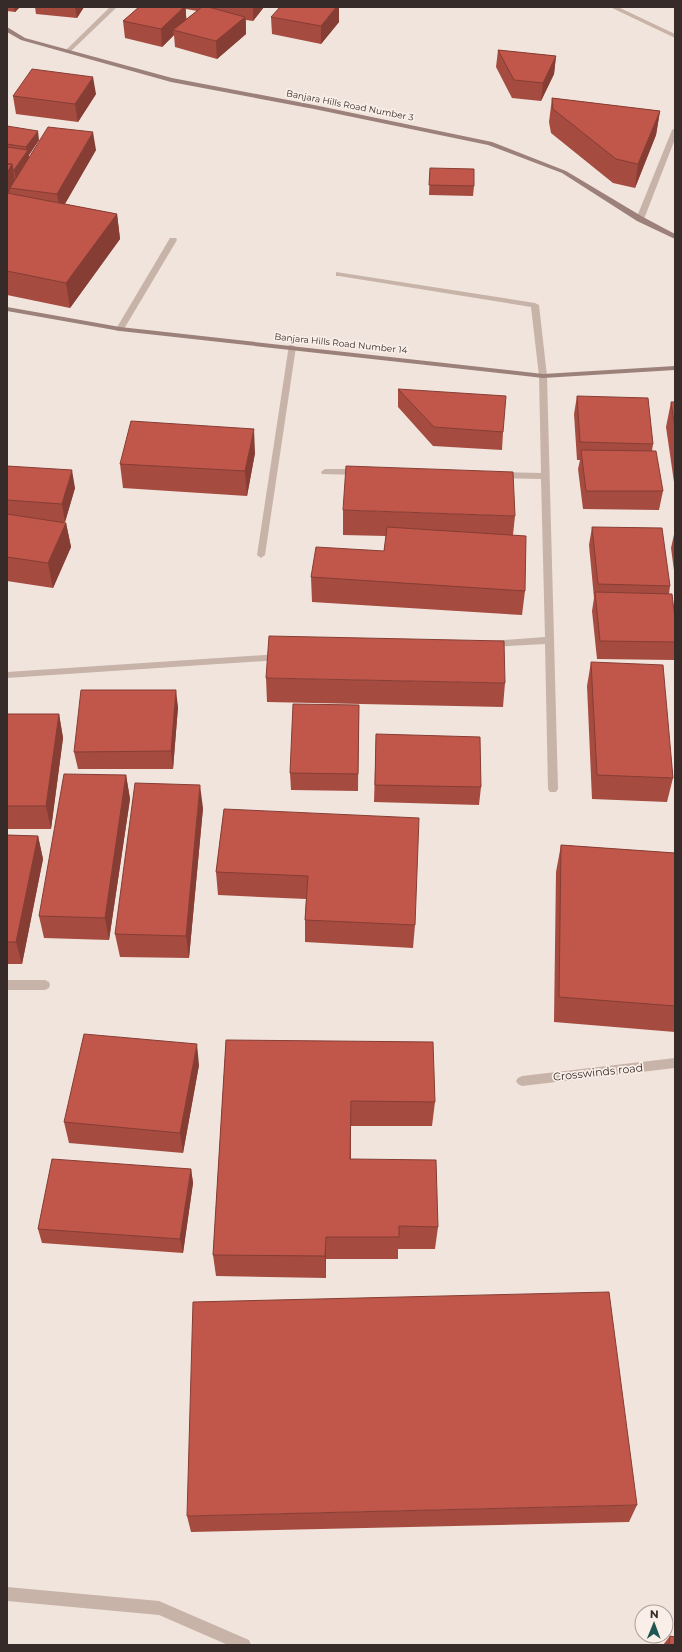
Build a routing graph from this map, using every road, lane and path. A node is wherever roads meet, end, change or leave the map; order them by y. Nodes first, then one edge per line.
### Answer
1 (114, 7) edge
2 (613, 7) edge
3 (7, 29) edge
4 (675, 36) edge
5 (68, 51) junction
6 (675, 130) edge
7 (640, 219) junction
8 (675, 237) edge
9 (173, 240) dead end
10 (339, 274) dead end
11 (7, 309) edge
12 (120, 329) junction
13 (292, 347) junction
14 (675, 368) edge
15 (543, 376) junction
16 (325, 472) dead end
17 (364, 472) edge
18 (490, 475) edge
19 (545, 476) junction
20 (261, 556) dead end
21 (549, 640) junction
22 (477, 645) edge
23 (286, 657) edge
24 (7, 675) edge
25 (553, 789) dead end
26 (7, 985) edge
27 (45, 985) dead end
28 (675, 1063) edge
29 (522, 1080) dead end
30 (7, 1594) edge
31 (244, 1645) edge

1 - 5 street
2 - 4 street
3 - 5 street, Banjara Hills Road Number 3
5 - 7 street, Banjara Hills Road Number 3
6 - 7 street
7 - 8 street, Banjara Hills Road Number 3
9 - 12 street
10 - 15 street
11 - 12 street, Banjara Hills Road Number 14
12 - 13 street, Banjara Hills Road Number 14
13 - 15 street, Banjara Hills Road Number 14
13 - 20 street
14 - 15 street, Banjara Hills Road Number 14
15 - 19 street
16 - 17 street
18 - 19 street
19 - 21 street
21 - 22 street
21 - 25 street
23 - 24 street
26 - 27 street
28 - 29 street, Crosswinds road
30 - 31 street

